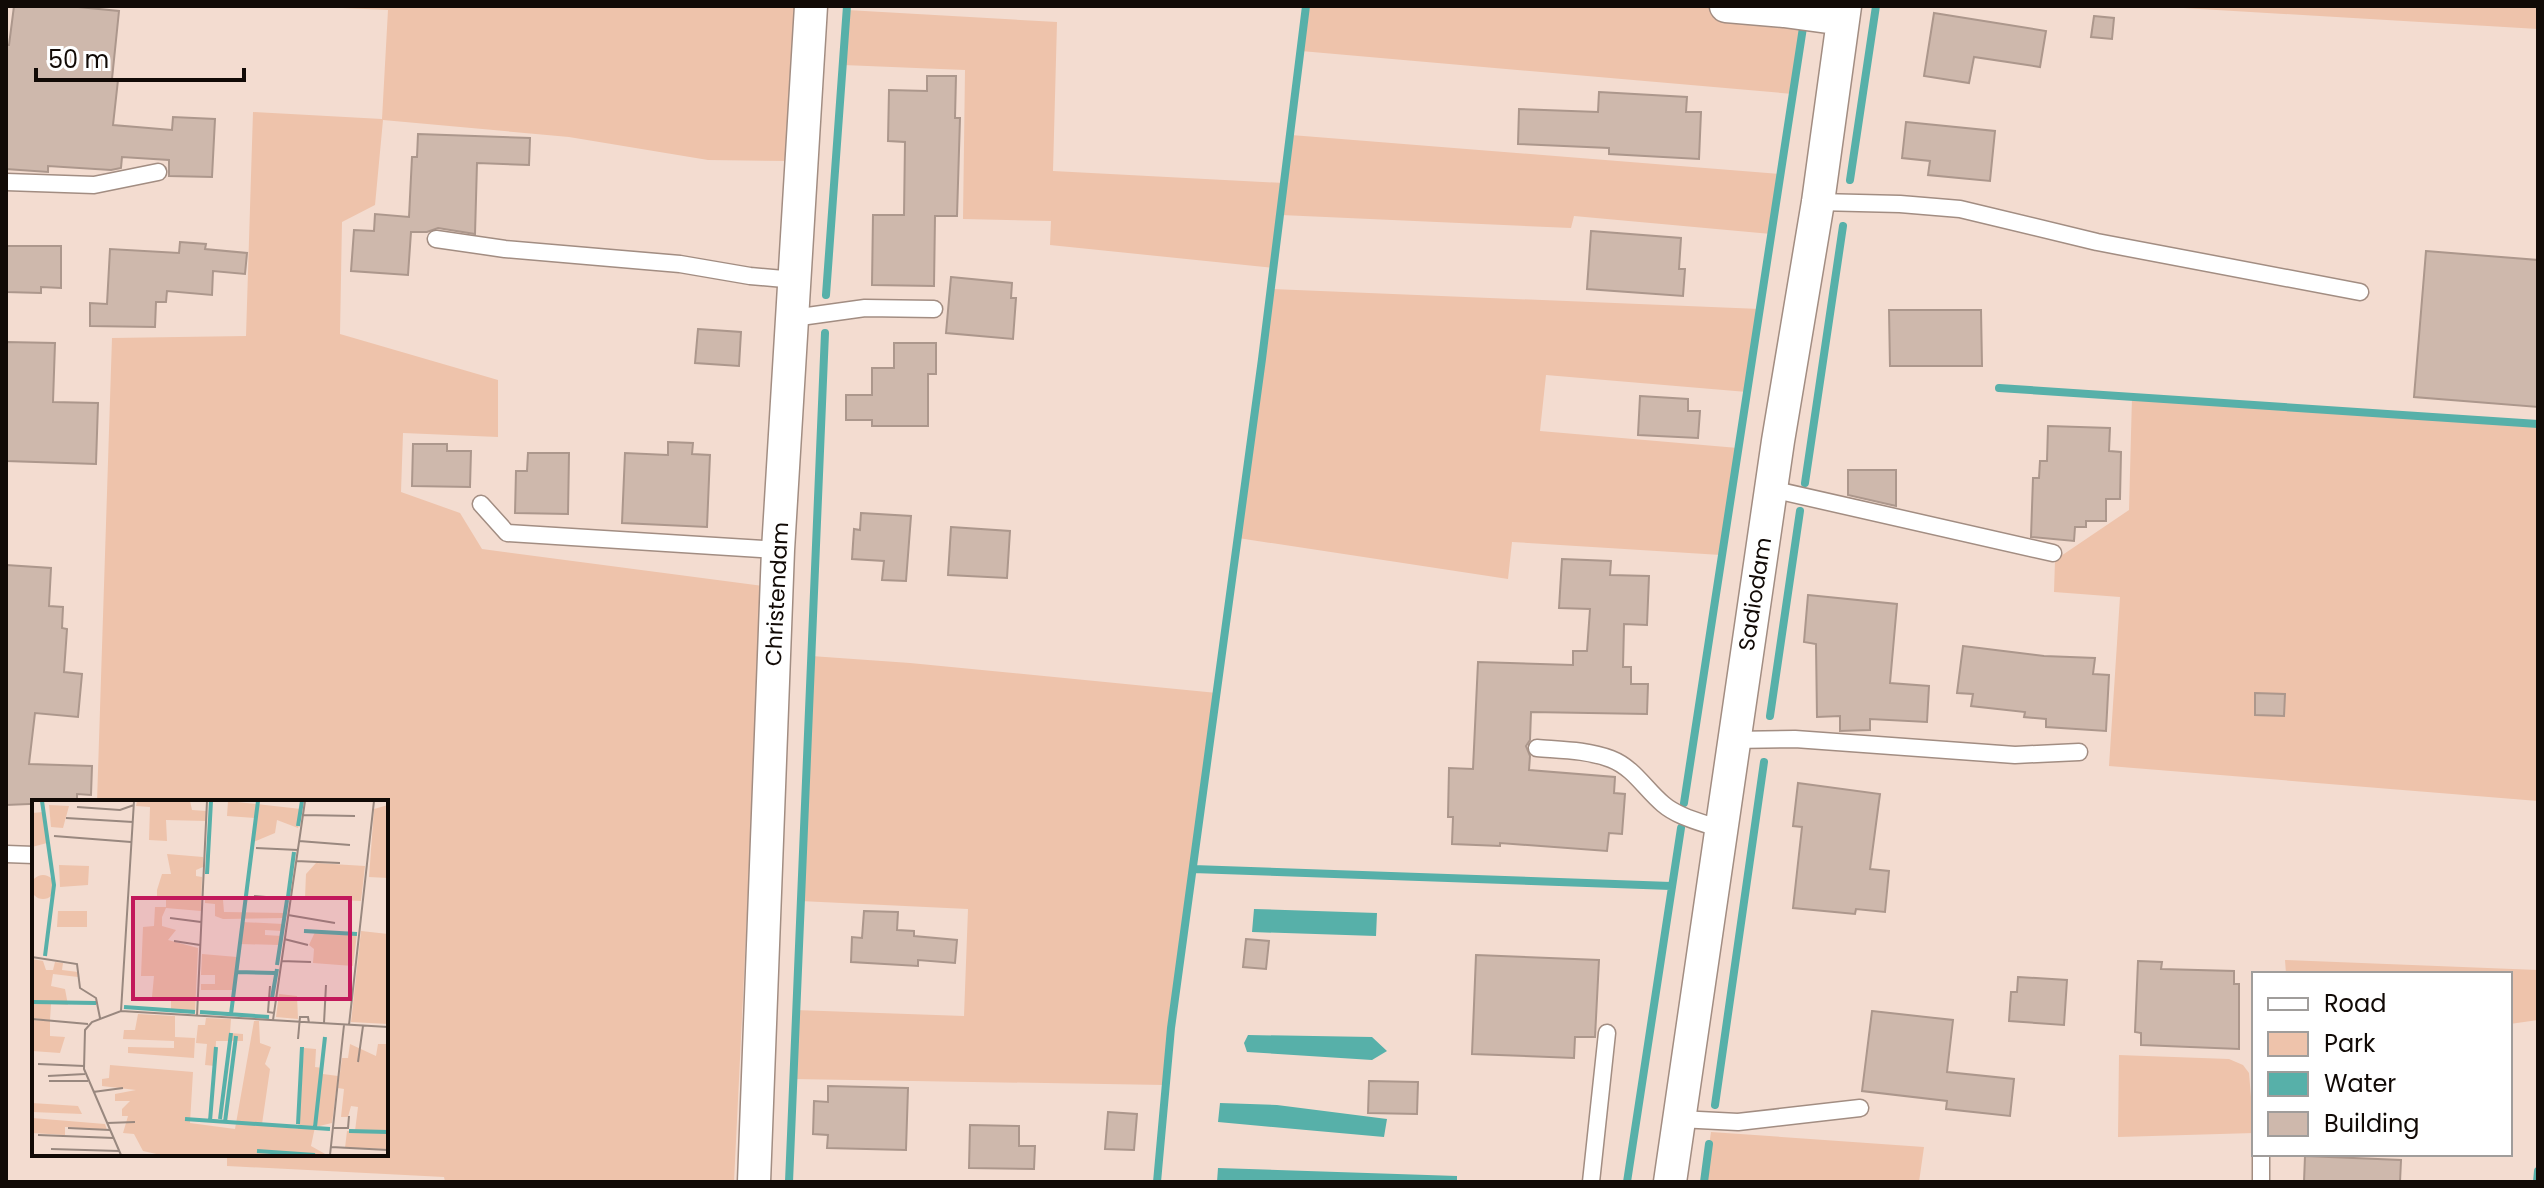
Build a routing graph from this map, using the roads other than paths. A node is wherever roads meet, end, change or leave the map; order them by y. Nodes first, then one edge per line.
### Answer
1 (811, 6) edge
2 (1726, 6) edge
3 (1844, 13) edge
4 (158, 172) dead end
5 (6, 182) edge
6 (1818, 202) junction
7 (436, 239) dead end
8 (795, 280) junction
9 (2360, 292) dead end
10 (934, 309) dead end
11 (793, 318) junction
12 (1771, 489) junction
13 (481, 504) dead end
14 (778, 550) junction
15 (2053, 553) dead end
16 (1733, 740) junction
17 (1537, 748) dead end
18 (2079, 752) dead end
19 (1720, 829) junction
20 (6, 854) edge
21 (32, 855) edge
22 (1607, 1033) dead end
23 (1860, 1108) dead end
24 (1679, 1119) junction
25 (2261, 1156) edge
26 (754, 1182) edge
27 (1591, 1182) edge
28 (1670, 1182) edge
29 (2261, 1182) edge

1 - 8 street, Christendam
2 - 3 street
3 - 6 street, Sadiodam
4 - 5 lane
6 - 9 lane
6 - 12 street, Sadiodam
7 - 8 lane
8 - 11 street, Christendam
10 - 11 lane
11 - 14 street, Christendam
12 - 15 lane
12 - 16 street, Sadiodam
13 - 14 lane
14 - 26 street, Christendam
16 - 18 lane
16 - 19 street, Sadiodam
17 - 19 lane
19 - 24 street, Sadiodam
20 - 21 lane
22 - 27 lane
23 - 24 lane
24 - 28 street, Sadiodam
25 - 29 lane

